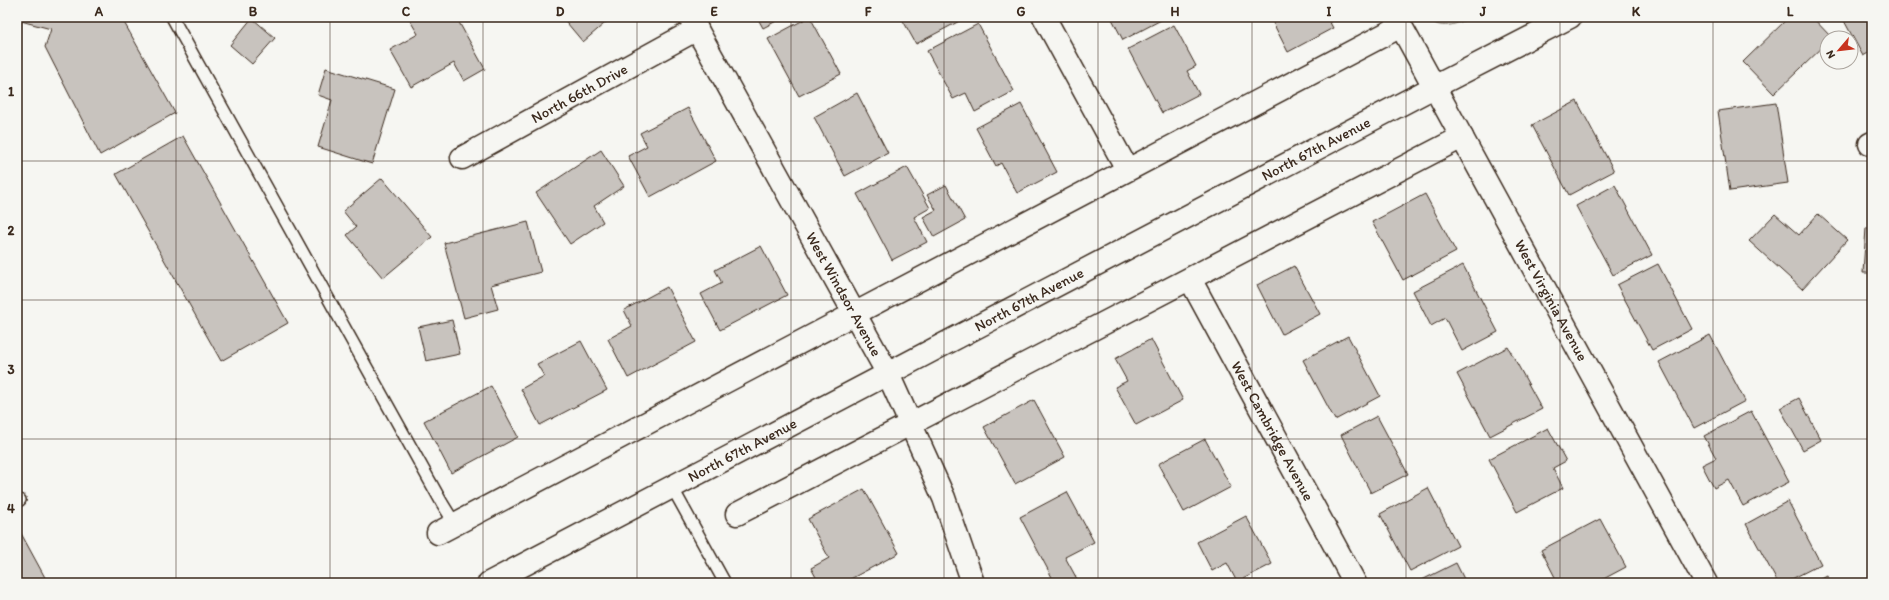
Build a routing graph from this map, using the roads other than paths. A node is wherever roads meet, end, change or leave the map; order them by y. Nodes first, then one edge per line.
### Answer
1 (172, 17) edge
2 (1044, 17) edge
3 (1570, 17) edge
4 (1398, 21) edge
5 (694, 23) edge
6 (1434, 87) junction
7 (1462, 137) junction
8 (462, 158) dead end
9 (1127, 169) junction
10 (1190, 279) junction
11 (854, 312) junction
12 (888, 374) junction
13 (910, 424) junction
14 (672, 487) junction
15 (737, 514) dead end
16 (447, 528) joint
17 (489, 583) edge
18 (725, 583) edge
19 (973, 583) edge
20 (1355, 583) edge
21 (1706, 583) edge

1 - 16 lane
2 - 9 street
3 - 6 street, North 67th Avenue
4 - 6 street, West Virginia Avenue
4 - 9 street
5 - 8 street, North 66th Drive
5 - 11 street, West Windsor Avenue
6 - 7 street, West Virginia Avenue
6 - 12 street, North 67th Avenue
7 - 10 street
7 - 21 street, West Virginia Avenue
9 - 11 street
10 - 13 street
10 - 20 street, West Cambridge Avenue
11 - 12 street, West Windsor Avenue
11 - 16 street
12 - 13 street, West Windsor Avenue
12 - 14 street, North 67th Avenue
13 - 15 street
13 - 19 street, West Windsor Avenue
14 - 17 street, North 67th Avenue
14 - 18 lane

